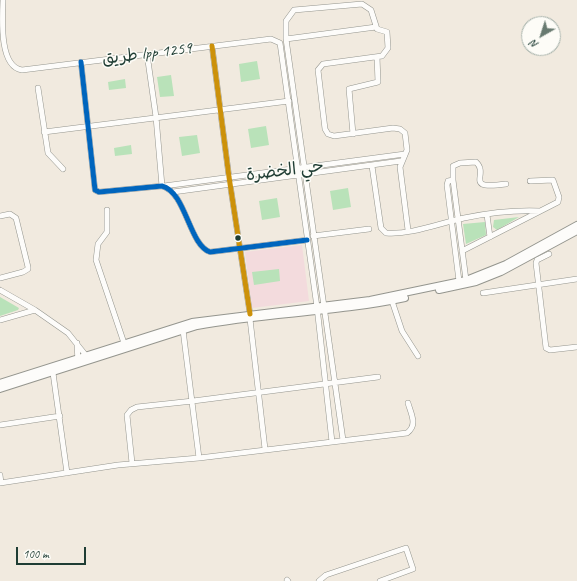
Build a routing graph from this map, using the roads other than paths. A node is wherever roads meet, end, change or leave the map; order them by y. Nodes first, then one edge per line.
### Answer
1 (3, 0) edge
2 (376, 27) junction
3 (286, 39) junction
4 (212, 46) junction
5 (147, 54) junction
6 (377, 56) junction
7 (81, 62) junction
8 (38, 88) dead end
9 (289, 101) junction
10 (220, 110) junction
11 (156, 117) junction
12 (88, 127) junction
13 (44, 132) junction
14 (353, 134) junction
15 (405, 154) junction
16 (401, 161) junction
17 (372, 166) junction
18 (63, 169) dead end
19 (301, 172) junction
20 (228, 177) junction
21 (452, 180) junction
22 (530, 181) dead end
23 (506, 184) dead end
24 (230, 185) junction
25 (163, 186) junction
26 (173, 192) junction
27 (107, 210) dead end
28 (540, 211) junction
29 (487, 215) junction
30 (0, 216) edge
31 (458, 220) junction
32 (450, 222) junction
33 (577, 225) edge
34 (369, 229) dead end
35 (408, 230) junction
36 (577, 231) edge
37 (314, 236) junction
38 (490, 237) junction
39 (307, 240) junction
40 (239, 248) junction
41 (462, 251) junction
42 (549, 254) dead end
43 (0, 278) edge
44 (577, 279) edge
45 (463, 280) junction
46 (538, 285) junction
47 (0, 290) edge
48 (483, 293) dead end
49 (392, 301) junction
50 (321, 309) junction
51 (35, 310) junction
52 (250, 316) junction
53 (0, 320) edge
54 (183, 330) junction
55 (77, 343) junction
56 (124, 343) junction
57 (577, 347) edge
58 (418, 356) dead end
59 (88, 358) junction
60 (78, 362) junction
61 (53, 373) junction
62 (378, 377) dead end
63 (334, 382) junction
64 (0, 383) edge
65 (325, 383) junction
66 (0, 389) edge
67 (258, 393) junction
68 (193, 401) junction
69 (408, 403) dead end
70 (60, 416) junction
71 (0, 425) edge
72 (343, 440) junction
73 (332, 442) junction
74 (265, 449) junction
75 (198, 458) junction
76 (132, 463) junction
77 (67, 473) junction
78 (0, 475) edge
79 (1, 483) edge
80 (319, 581) edge
81 (380, 581) edge

1 - 7 street, طريق lpp 1259
2 - 3 street
2 - 3 street
2 - 6 street
3 - 19 street
4 - 5 street, طريق lpp 1259
4 - 9 street, طريق lpp 1259
4 - 10 street, طريق lpp 1259
5 - 7 street, طريق lpp 1259
5 - 11 street
6 - 14 street
6 - 14 street
7 - 12 street
8 - 13 street
9 - 10 street
9 - 19 street
10 - 11 street
10 - 20 street, طريق lpp 1259
11 - 12 street
11 - 25 street
12 - 13 street
12 - 25 street, حي الخضرة
13 - 18 street
14 - 15 street
15 - 16 street
15 - 19 street, حي الخضرة
16 - 17 street
16 - 35 street
17 - 19 street
17 - 35 street
19 - 20 street, حي الخضرة
19 - 24 street
19 - 37 street
19 - 39 street
20 - 24 street, طريق lpp 1259
20 - 25 street, حي الخضرة
21 - 23 street
21 - 31 street
21 - 32 street
22 - 28 street
24 - 26 street
24 - 40 street, طريق lpp 1259
25 - 26 street
26 - 40 street
27 - 56 street
28 - 29 street
28 - 38 street
29 - 31 street
29 - 38 street
30 - 43 street
31 - 32 street
31 - 41 street
32 - 35 street
32 - 45 street
33 - 45 main road
34 - 37 street
36 - 49 main road
37 - 50 street
38 - 41 street
39 - 40 street
39 - 50 street
40 - 52 street, طريق lpp 1259
41 - 45 street
42 - 46 street
44 - 46 street
45 - 50 main road
46 - 48 street
46 - 57 street
47 - 51 street
49 - 50 main road
49 - 58 street
50 - 52 main road
50 - 63 street
50 - 65 street
51 - 53 street
51 - 55 street
52 - 54 main road
52 - 56 main road
52 - 67 street, طريق lpp 1259
54 - 59 main road
54 - 68 street
55 - 59 street
55 - 60 street
56 - 59 main road
59 - 60 main road
60 - 61 main road
60 - 64 main road
61 - 66 main road
61 - 70 street
62 - 63 street
63 - 65 street
63 - 72 street
65 - 67 street
65 - 73 street
67 - 68 street
67 - 74 street, طريق lpp 1259
68 - 75 street
68 - 76 street
69 - 72 street
70 - 71 street
70 - 77 street
72 - 73 street
73 - 74 street
74 - 75 street
75 - 76 street
76 - 77 street
77 - 79 street
78 - 79 street
80 - 81 street

